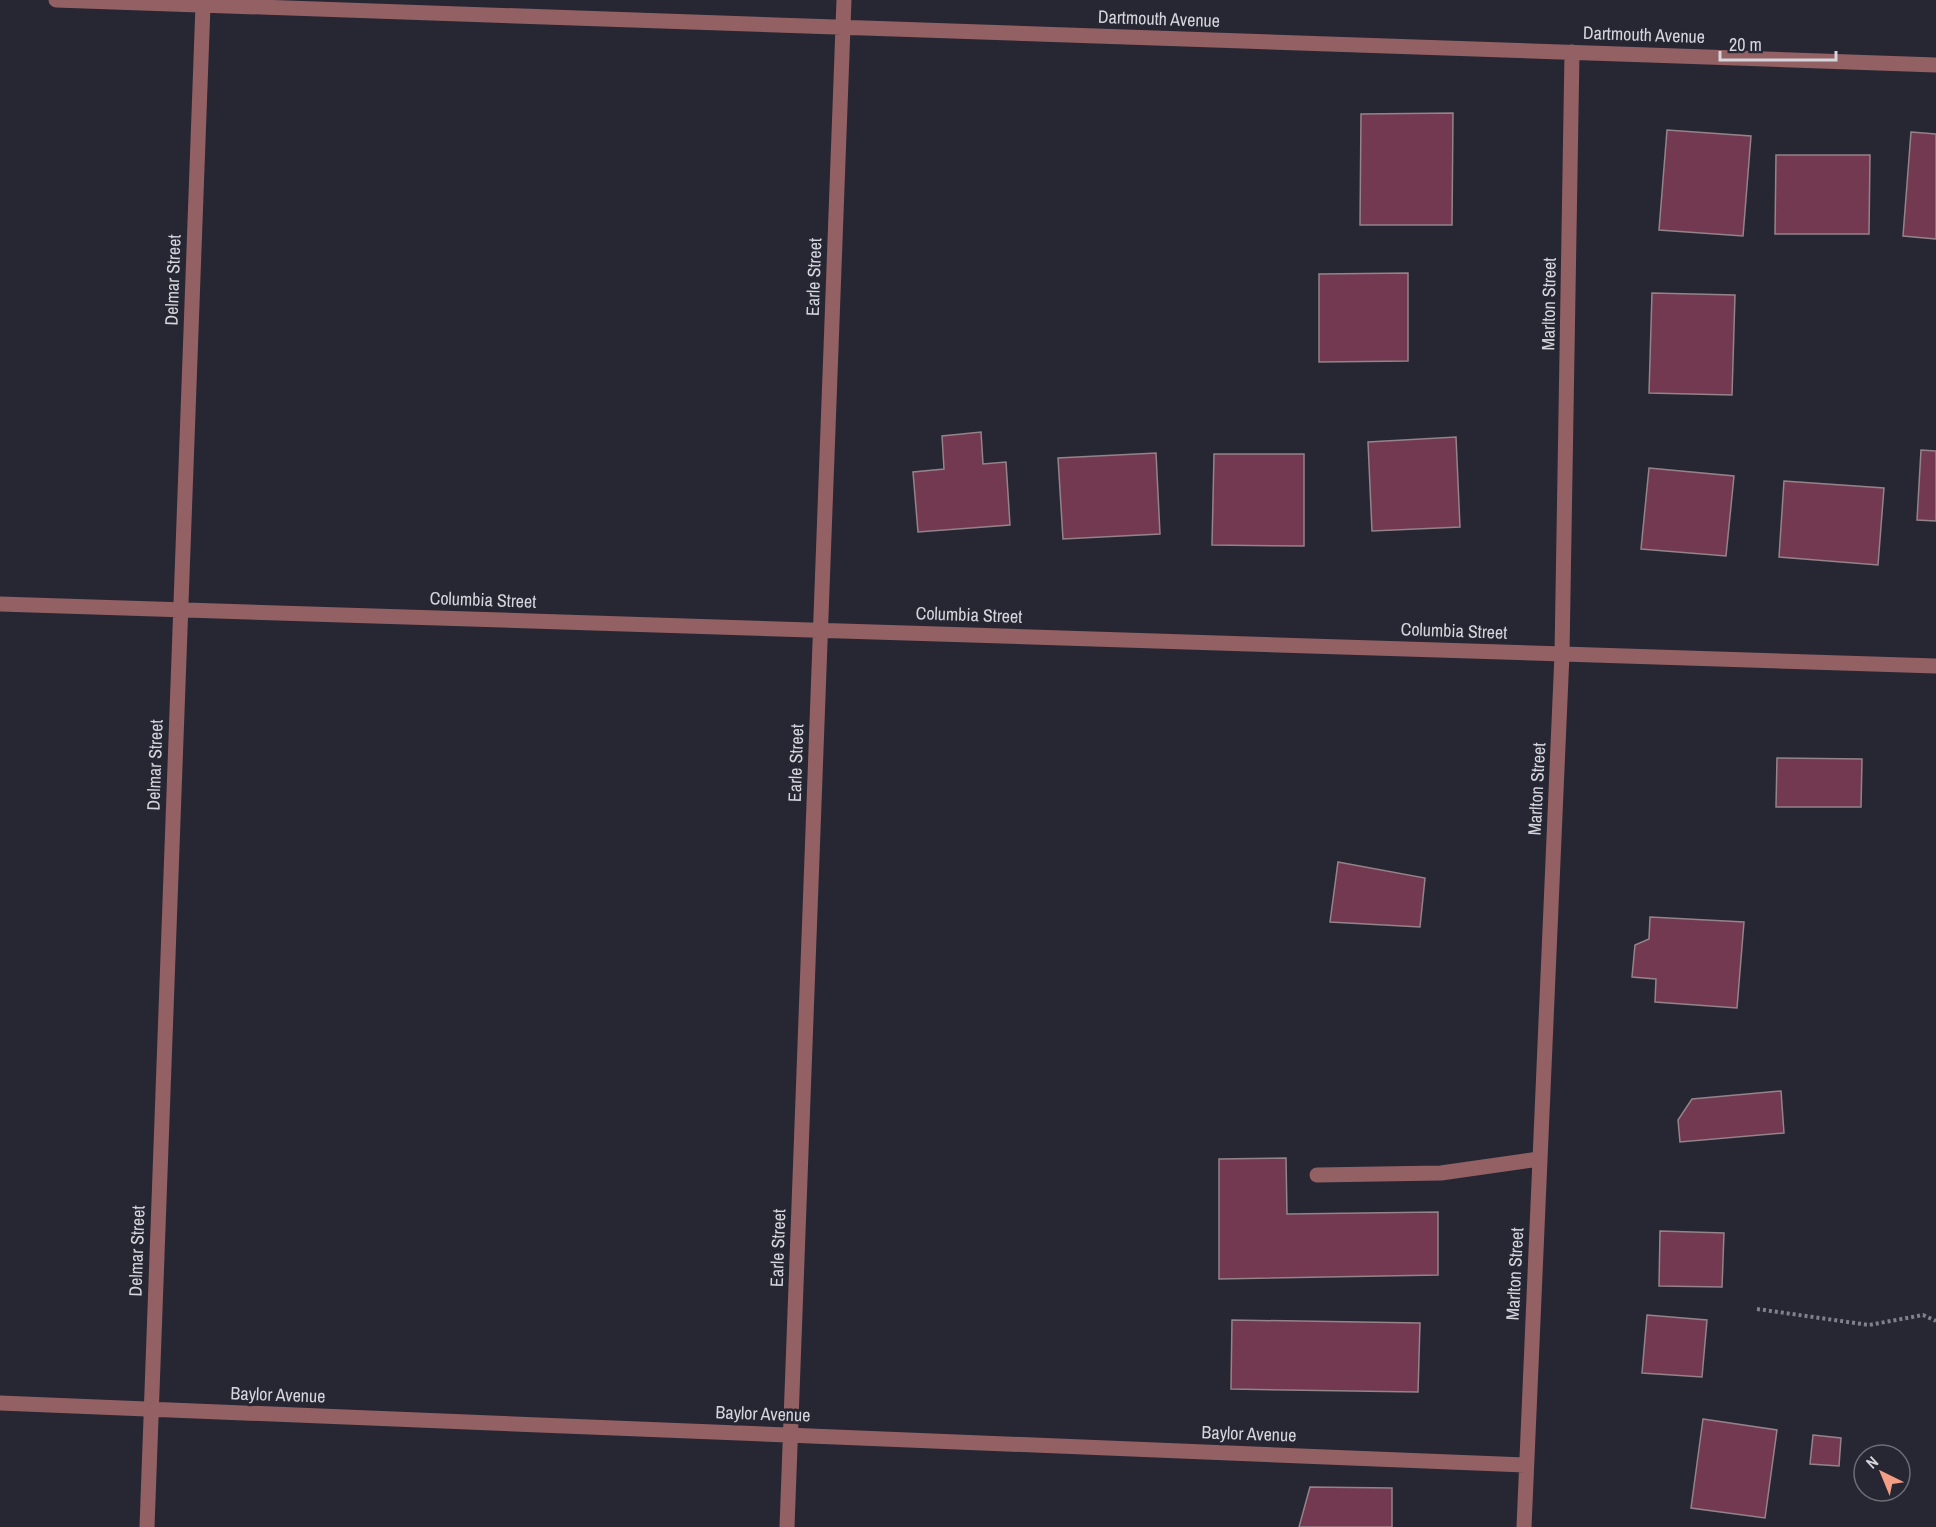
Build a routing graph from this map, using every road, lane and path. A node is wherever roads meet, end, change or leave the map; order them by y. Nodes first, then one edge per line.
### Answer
1 (56, 0) edge
2 (844, 0) edge
3 (202, 5) junction
4 (843, 27) junction
5 (1572, 52) junction
6 (1936, 65) edge
7 (0, 604) edge
8 (180, 610) junction
9 (820, 630) junction
10 (1562, 654) junction
11 (1936, 666) edge
12 (1539, 1159) junction
13 (1317, 1175) dead end
14 (1757, 1309) dead end
15 (1936, 1321) edge
16 (0, 1403) edge
17 (151, 1409) junction
18 (790, 1435) junction
19 (1525, 1465) junction
20 (147, 1527) edge
21 (787, 1527) edge
22 (1524, 1527) edge

1 - 3 street, Dartmouth Avenue
2 - 4 street, Earle Street
3 - 4 street, Dartmouth Avenue
3 - 8 street, Delmar Street
4 - 5 street, Dartmouth Avenue
4 - 9 street, Earle Street
5 - 6 street, Dartmouth Avenue
5 - 10 street, Marlton Street
7 - 8 street, Columbia Street
8 - 9 street, Columbia Street
8 - 17 street, Delmar Street
9 - 10 street, Columbia Street
9 - 18 street, Earle Street
10 - 11 street, Columbia Street
10 - 12 street, Marlton Street
12 - 13 street
12 - 19 street, Marlton Street
14 - 15 path
16 - 17 street, Baylor Avenue
17 - 18 street, Baylor Avenue
17 - 20 street, Delmar Street
18 - 19 street, Baylor Avenue
18 - 21 street, Earle Street
19 - 22 street, Marlton Street

